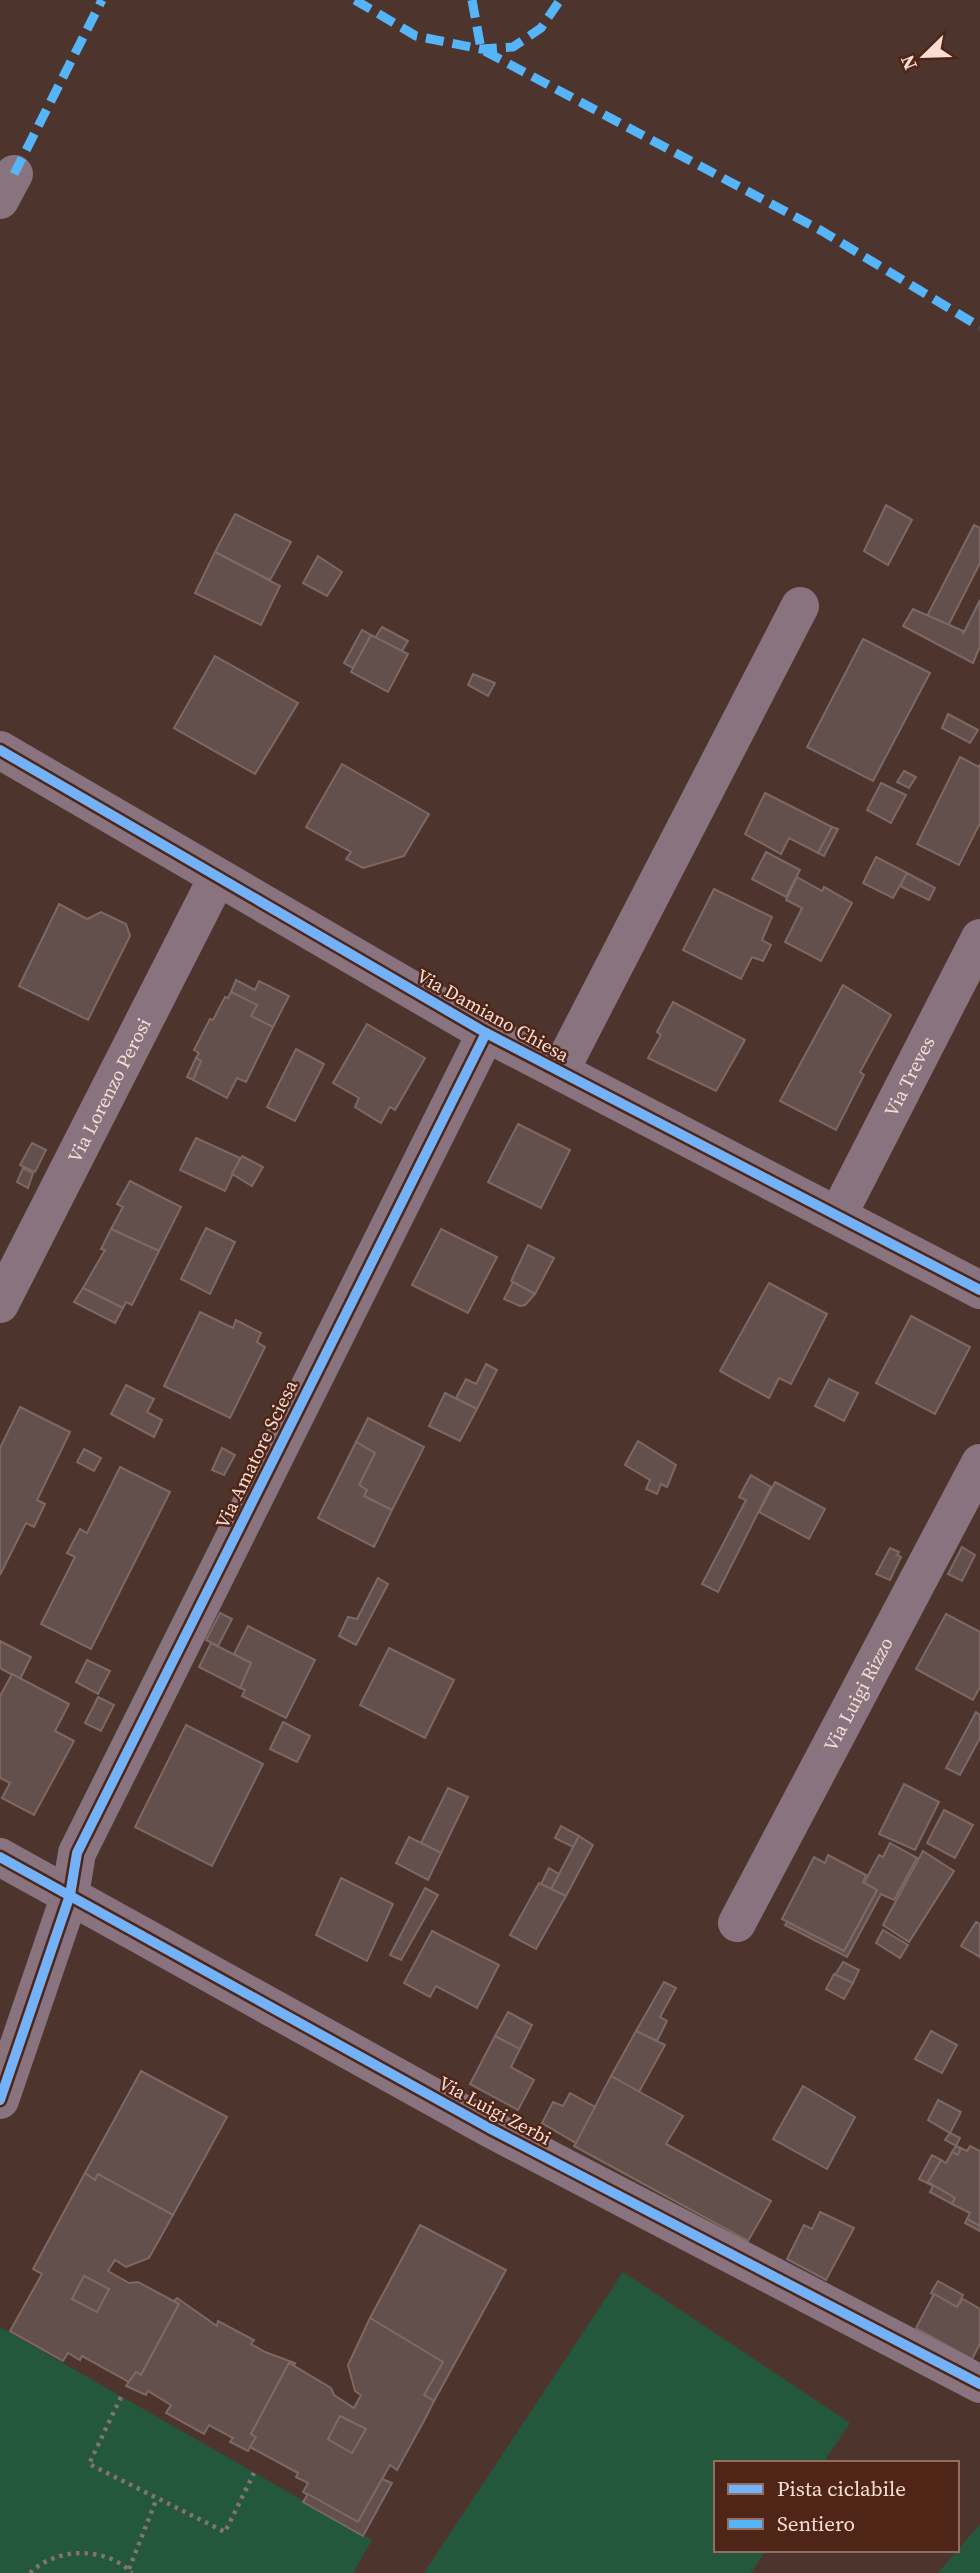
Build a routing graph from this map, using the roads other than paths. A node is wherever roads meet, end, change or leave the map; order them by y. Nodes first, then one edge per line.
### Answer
1 (800, 606) dead end
2 (0, 750) edge
3 (217, 878) junction
4 (980, 938) edge
5 (485, 1033) junction
6 (559, 1071) junction
7 (838, 1215) junction
8 (980, 1290) edge
9 (0, 1304) edge
10 (980, 1463) edge
11 (0, 1857) edge
12 (70, 1895) junction
13 (737, 1923) dead end
14 (0, 2099) edge
15 (980, 2384) edge

1 - 6 street
2 - 3 street, Via Damiano Chiesa
3 - 5 street, Via Damiano Chiesa
3 - 9 street, Via Lorenzo Perosi
4 - 7 street, Via Treves
5 - 6 street, Via Damiano Chiesa
5 - 12 street, Via Amatore Sciesa
6 - 7 street, Via Damiano Chiesa
7 - 8 street, Via Damiano Chiesa
10 - 13 street, Via Luigi Rizzo
11 - 12 street, Via Luigi Zerbi
12 - 14 street, Via Amatore Sciesa
12 - 15 street, Via Luigi Zerbi

